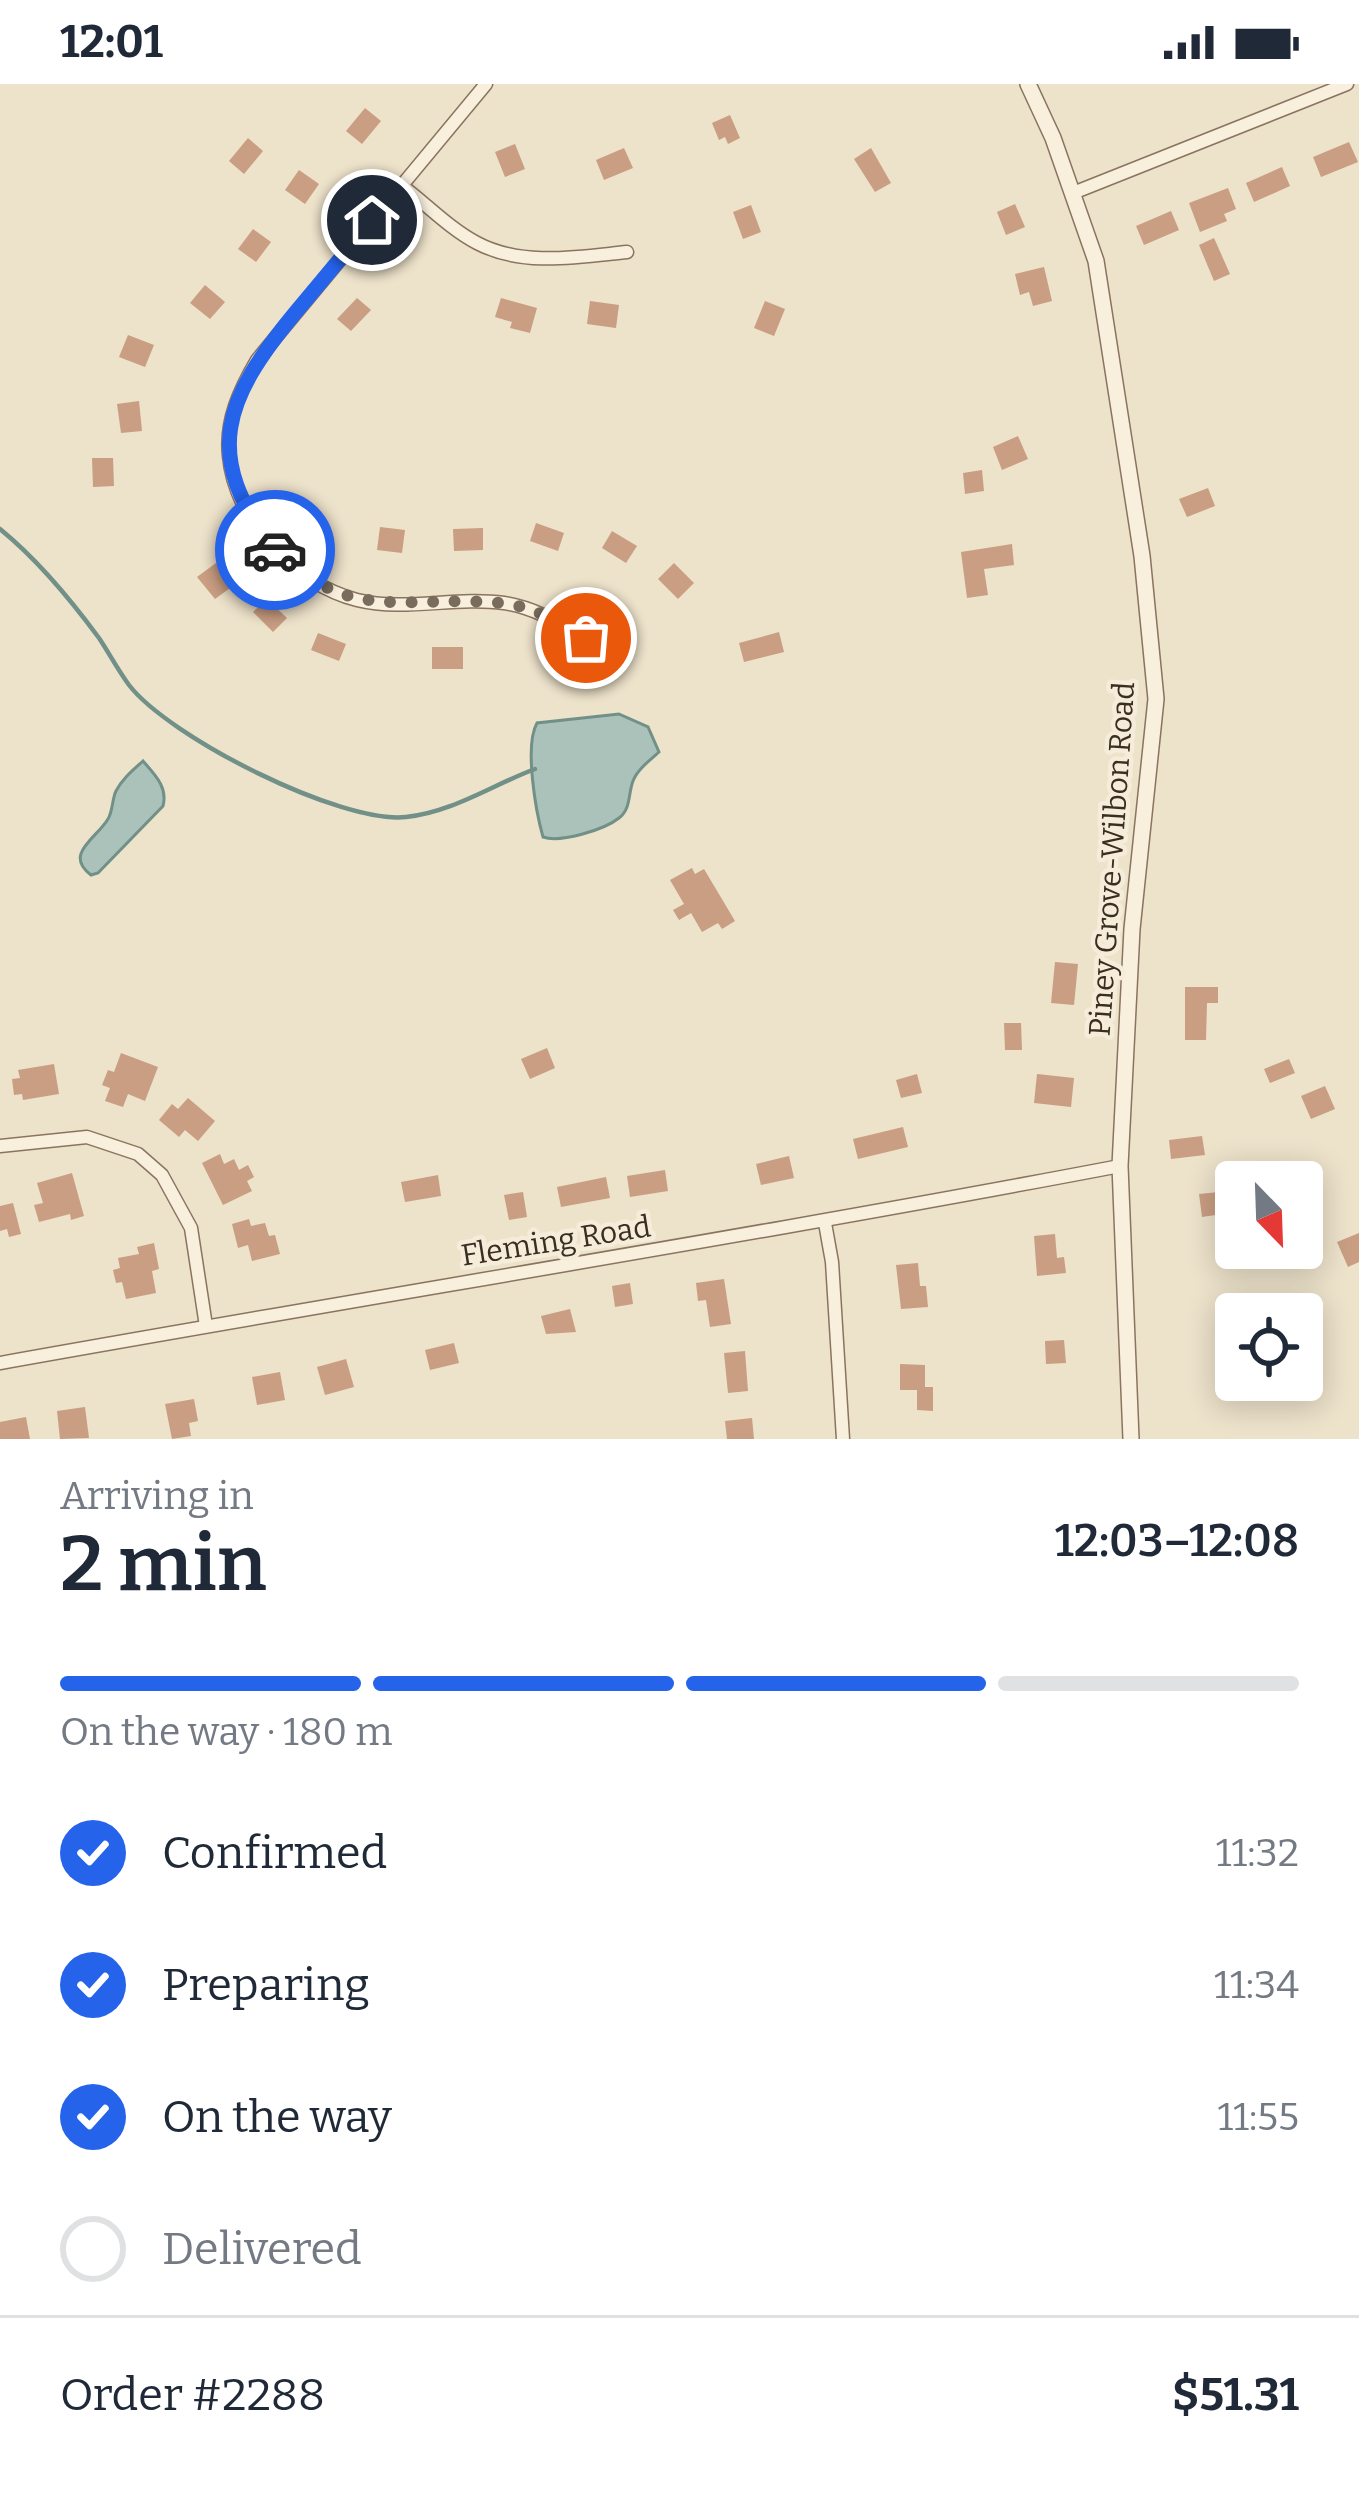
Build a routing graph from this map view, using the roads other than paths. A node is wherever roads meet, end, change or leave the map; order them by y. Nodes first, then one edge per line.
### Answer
1 (486, 84) edge
2 (1028, 84) edge
3 (1347, 84) edge
4 (401, 185) junction
5 (1073, 193) junction
6 (627, 252) dead end
7 (588, 639) dead end
8 (0, 1146) edge
9 (1120, 1166) junction
10 (825, 1222) junction
11 (206, 1326) junction
12 (0, 1363) edge
13 (843, 1439) edge
14 (1131, 1439) edge

1 - 4 street
2 - 5 street, Piney Grove-Wilbon Road
3 - 5 street
4 - 6 street
4 - 7 street
5 - 9 street, Piney Grove-Wilbon Road
8 - 11 street
9 - 10 street, Fleming Road
9 - 14 street, Piney Grove-Wilbon Road
10 - 11 street, Fleming Road
10 - 13 street
11 - 12 street, Fleming Road

